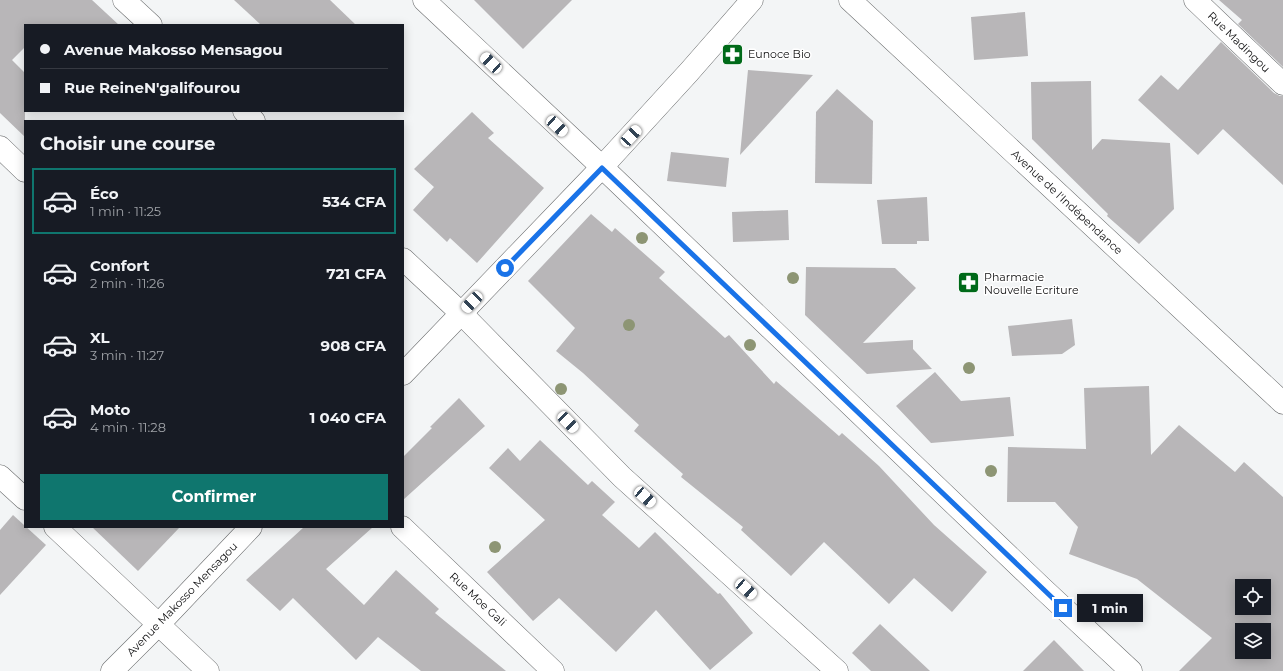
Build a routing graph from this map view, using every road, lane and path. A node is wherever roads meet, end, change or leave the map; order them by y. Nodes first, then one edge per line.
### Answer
1 (124, 0) edge
2 (424, 0) edge
3 (752, 0) edge
4 (850, 0) edge
5 (1195, 0) edge
6 (150, 24) edge
7 (1283, 84) edge
8 (245, 112) edge
9 (253, 120) edge
10 (0, 147) edge
11 (602, 168) junction
12 (24, 170) edge
13 (404, 260) edge
14 (461, 313) junction
15 (404, 373) edge
16 (1283, 404) edge
17 (0, 476) edge
18 (24, 498) edge
19 (56, 528) edge
20 (250, 528) edge
21 (403, 528) edge
22 (159, 624) junction
23 (112, 671) edge
24 (208, 671) edge
25 (554, 671) edge
26 (837, 671) edge
27 (1131, 671) edge

1 - 6 street
2 - 11 street
3 - 11 street
4 - 16 street, Avenue de l'Indépendance
5 - 7 street, Rue Madingou
8 - 9 street
10 - 12 street
11 - 14 street
11 - 27 street
13 - 14 street
14 - 15 street
14 - 26 street
17 - 18 street
19 - 22 street
20 - 22 street, Avenue Makosso Mensagou
21 - 25 street, Rue Moe Gali
22 - 23 street, Avenue Makosso Mensagou
22 - 24 street

